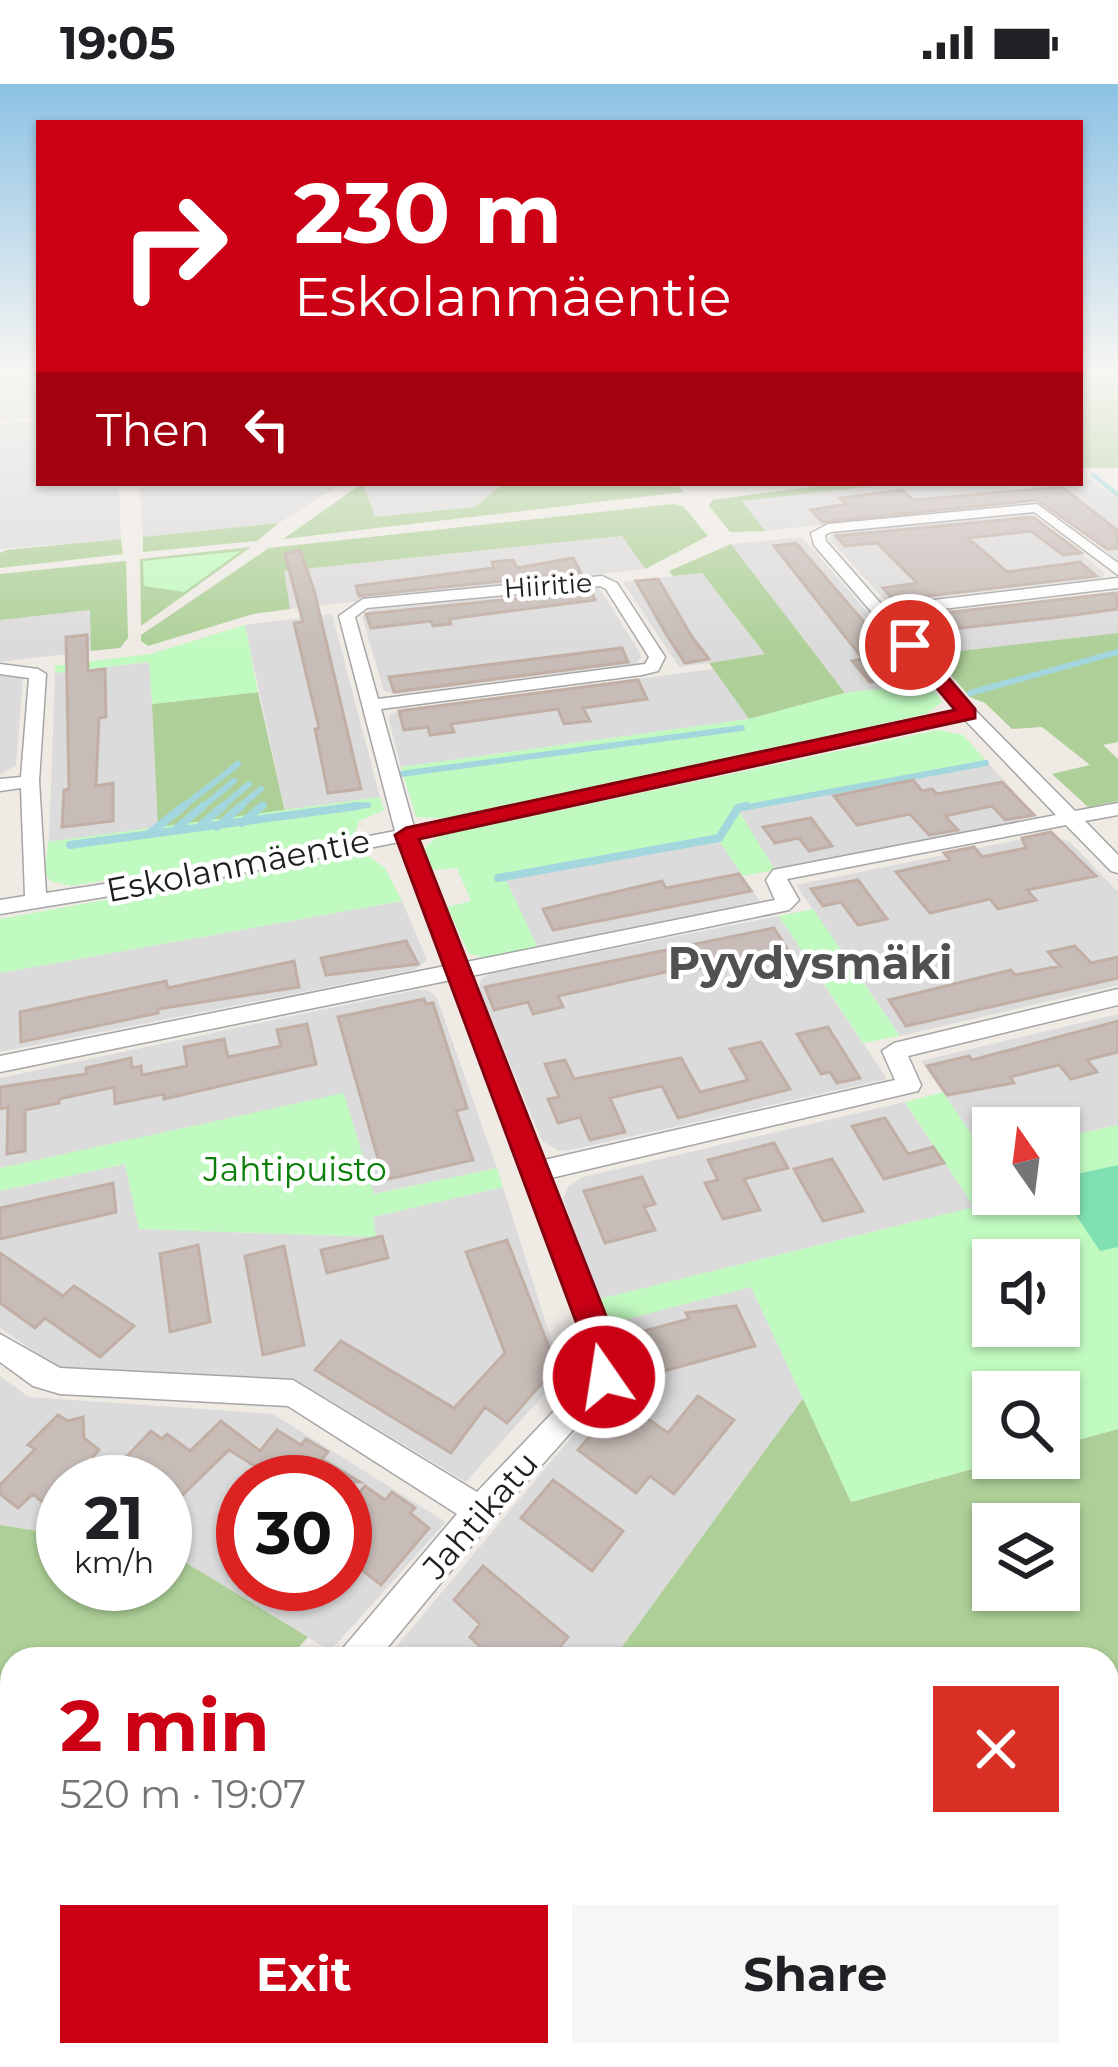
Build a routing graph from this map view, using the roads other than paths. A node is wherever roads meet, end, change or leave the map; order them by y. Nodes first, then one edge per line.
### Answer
1 (1118, 570) edge
2 (1118, 583) edge
3 (881, 610) junction
4 (0, 670) edge
5 (372, 705) junction
6 (968, 713) junction
7 (30, 782) junction
8 (0, 785) edge
9 (1118, 809) edge
10 (1071, 819) junction
11 (406, 835) junction
12 (1118, 867) edge
13 (36, 901) junction
14 (0, 907) edge
15 (458, 971) junction
16 (1118, 997) edge
17 (0, 1064) edge
18 (535, 1172) junction
19 (0, 1346) edge
20 (480, 1511) junction
21 (366, 1647) edge

1 - 3 street
2 - 3 street
3 - 6 street
4 - 7 street
5 - 5 street, Hiiritie
5 - 11 street, Hiiritie
6 - 10 street
6 - 11 street, Eskolanmäentie
7 - 8 street
7 - 13 street
9 - 10 street
10 - 12 street
10 - 15 street
11 - 13 street, Eskolanmäentie
11 - 15 street, Jahtikatu
13 - 14 street, Eskolanmäentie
15 - 17 street
15 - 18 street, Jahtikatu
16 - 18 street
18 - 20 street, Jahtikatu
19 - 20 street
20 - 21 street, Jahtikatu

